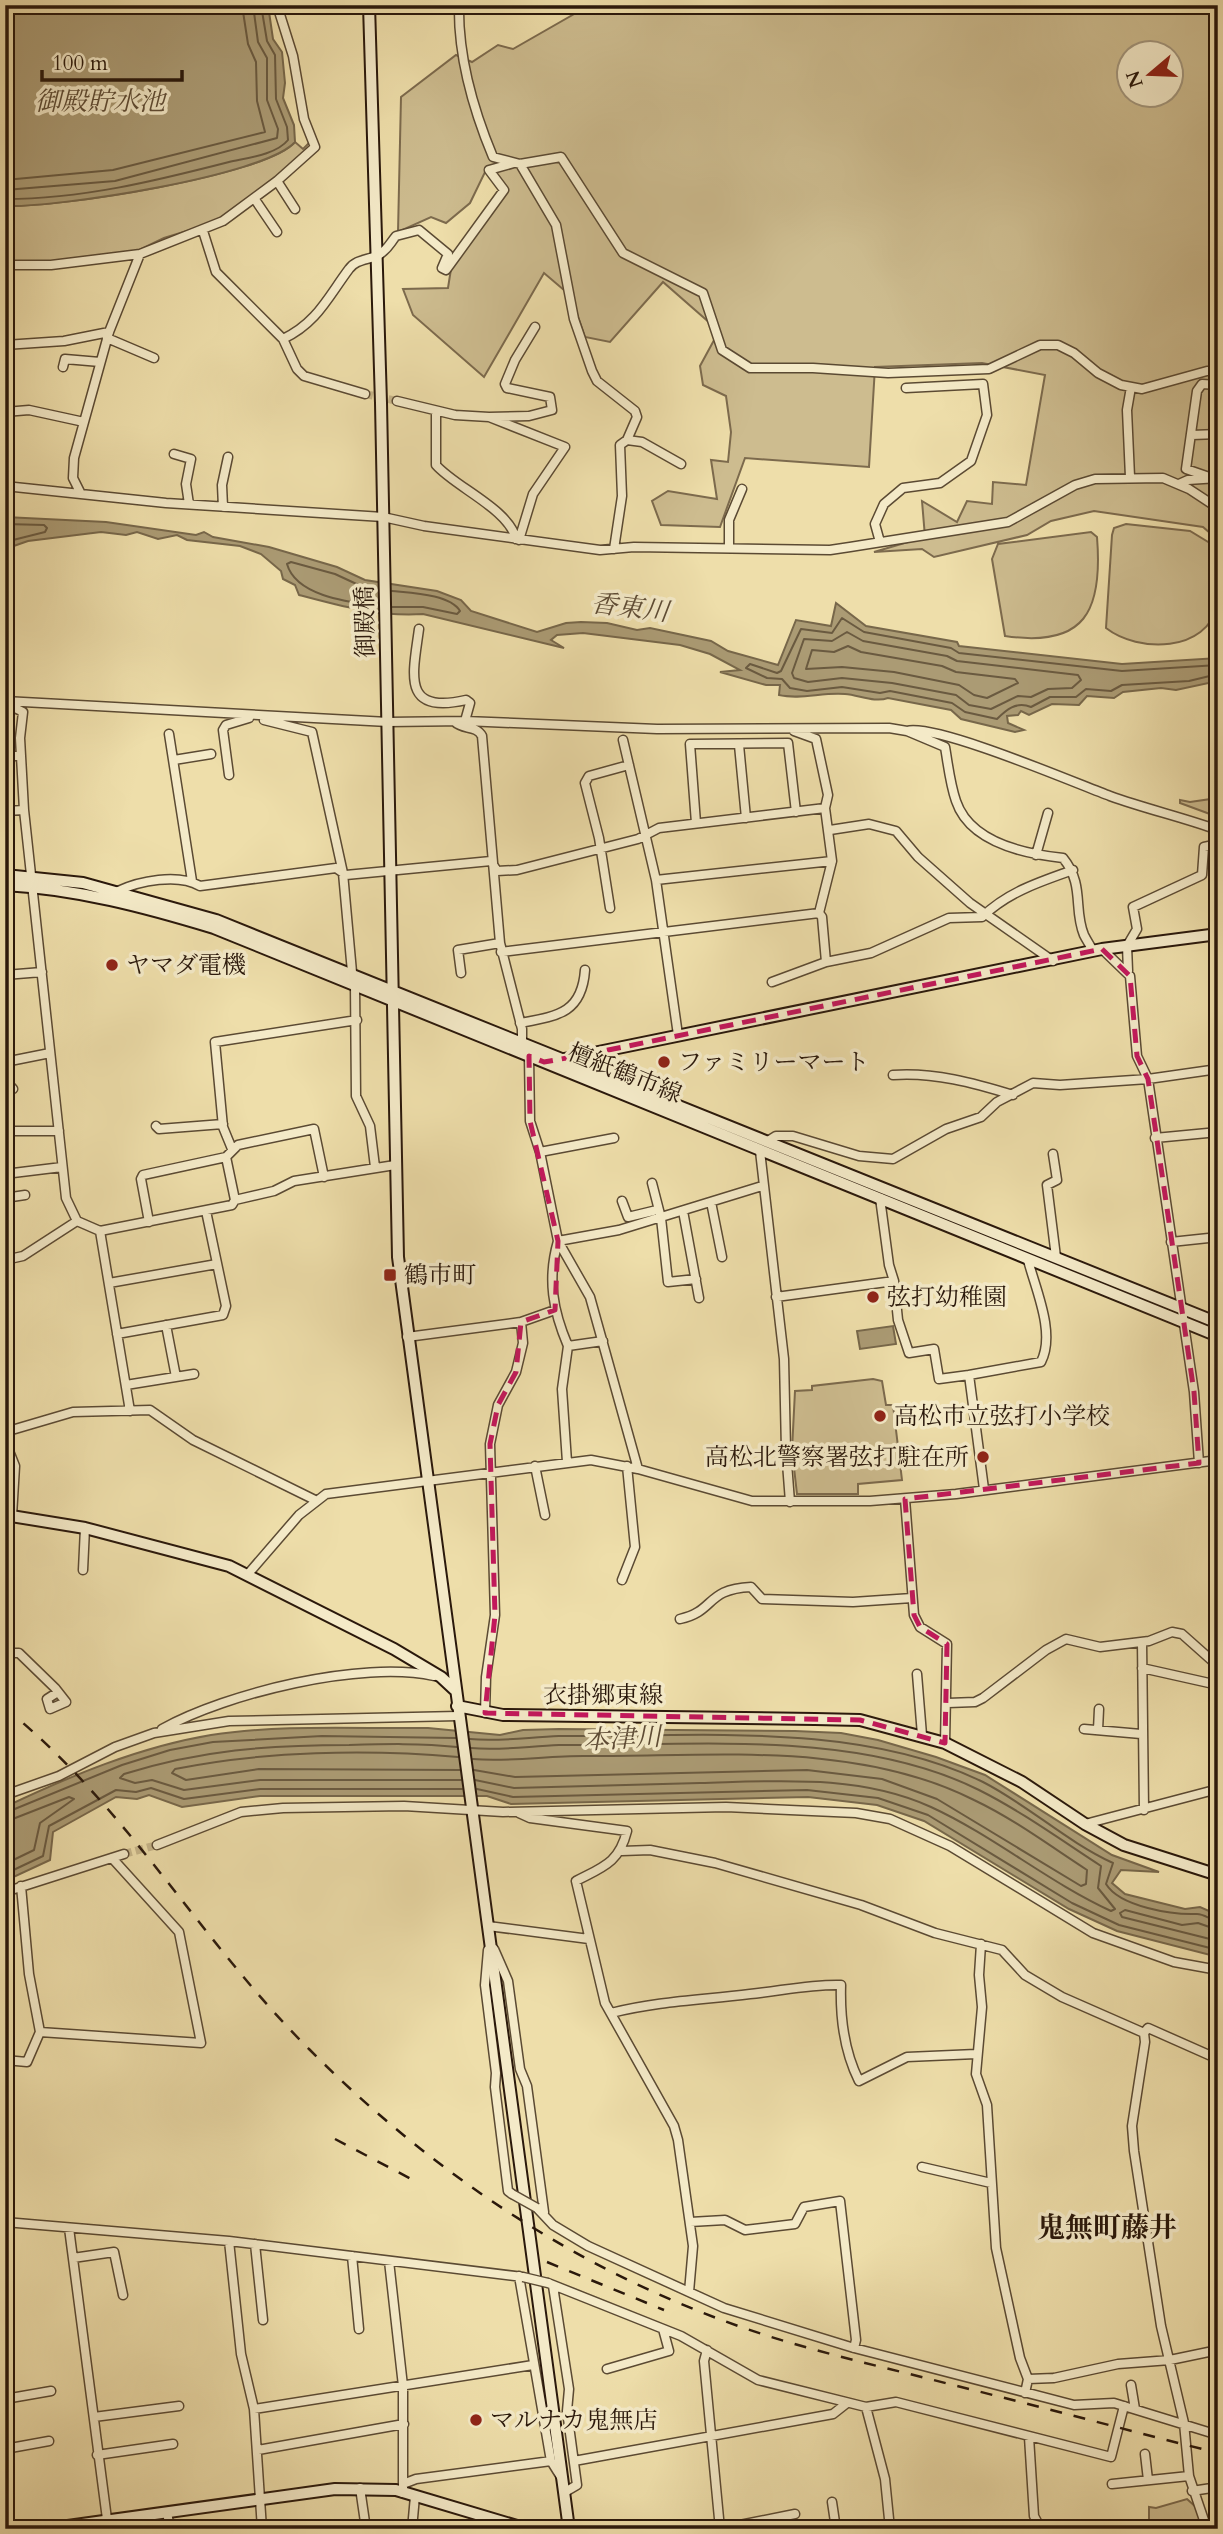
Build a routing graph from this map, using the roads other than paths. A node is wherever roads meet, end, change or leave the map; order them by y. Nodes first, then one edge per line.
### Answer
1 (276, 5) edge
2 (369, 5) edge
3 (459, 5) edge
4 (517, 163) junction
5 (277, 181) junction
6 (254, 198) junction
7 (295, 209) dead end
8 (203, 231) junction
9 (277, 232) dead end
10 (140, 254) junction
11 (377, 257) junction
12 (5, 265) edge
13 (535, 327) dead end
14 (108, 335) junction
15 (283, 339) junction
16 (5, 345) edge
17 (154, 358) dead end
18 (100, 362) junction
19 (63, 367) dead end
20 (1218, 371) edge
21 (1218, 385) edge
22 (1132, 387) junction
23 (906, 388) dead end
24 (365, 394) tunnel mouth
25 (397, 401) tunnel mouth
26 (436, 411) junction
27 (5, 412) edge
28 (489, 417) junction
29 (84, 422) junction
30 (1218, 434) edge
31 (1192, 435) junction
32 (627, 440) junction
33 (174, 454) dead end
34 (228, 457) dead end
35 (681, 464) dead end
36 (1130, 477) junction
37 (73, 478) junction
38 (1215, 478) edge
39 (1179, 484) junction
40 (5, 486) edge
41 (46, 489) junction
42 (741, 489) dead end
43 (80, 492) junction
44 (189, 504) junction
45 (223, 507) junction
46 (1218, 508) edge
47 (383, 521) junction
48 (517, 540) junction
49 (880, 542) junction
50 (729, 547) junction
51 (614, 549) junction
52 (419, 629) dead end
53 (5, 702) edge
54 (255, 716) junction
55 (388, 720) junction
56 (465, 721) junction
57 (455, 722) junction
58 (794, 729) junction
59 (907, 731) junction
60 (169, 734) dead end
61 (623, 740) dead end
62 (739, 745) junction
63 (211, 754) dead end
64 (21, 755) junction
65 (5, 756) edge
66 (174, 760) junction
67 (629, 765) junction
68 (229, 775) dead end
69 (825, 808) junction
70 (24, 810) junction
71 (5, 811) edge
72 (796, 812) junction
73 (1048, 813) dead end
74 (746, 818) junction
75 (696, 823) junction
76 (830, 830) junction
77 (1218, 831) edge
78 (648, 836) junction
79 (1218, 844) edge
80 (600, 849) junction
81 (1036, 855) junction
82 (491, 861) junction
83 (832, 861) junction
84 (1073, 870) junction
85 (391, 872) junction
86 (343, 873) junction
87 (5, 875) edge
88 (656, 880) junction
89 (192, 881) junction
90 (32, 882) junction
91 (5, 885) edge
92 (118, 891) junction
93 (610, 908) dead end
94 (819, 913) junction
95 (984, 915) junction
96 (664, 930) junction
97 (1218, 934) edge
98 (1127, 946) junction
99 (500, 948) junction
100 (1097, 950) junction
101 (1053, 961) junction
102 (826, 962) junction
103 (585, 970) dead end
104 (1128, 971) junction
105 (42, 972) junction
106 (352, 972) junction
107 (461, 973) dead end
108 (5, 975) edge
109 (772, 982) dead end
110 (355, 985) junction
111 (395, 995) junction
112 (357, 1020) junction
113 (520, 1023) junction
114 (678, 1035) junction
115 (522, 1042) junction
116 (50, 1053) junction
117 (529, 1056) junction
118 (564, 1059) junction
119 (5, 1062) edge
120 (544, 1062) junction
121 (1218, 1069) edge
122 (893, 1075) dead end
123 (1147, 1079) junction
124 (5, 1080) edge
125 (13, 1089) dead end
126 (1013, 1095) junction
127 (223, 1124) junction
128 (156, 1126) dead end
129 (9, 1131) dead end
130 (59, 1131) junction
131 (1218, 1132) edge
132 (614, 1138) dead end
133 (1155, 1138) junction
134 (768, 1141) junction
135 (232, 1149) junction
136 (760, 1151) junction
137 (541, 1152) junction
138 (1054, 1154) dead end
139 (226, 1157) junction
140 (394, 1166) junction
141 (62, 1167) junction
142 (375, 1167) junction
143 (5, 1174) edge
144 (324, 1177) junction
145 (652, 1183) dead end
146 (762, 1186) junction
147 (25, 1195) dead end
148 (5, 1198) edge
149 (880, 1198) junction
150 (235, 1200) junction
151 (622, 1201) dead end
152 (711, 1202) junction
153 (206, 1211) junction
154 (683, 1211) junction
155 (659, 1214) junction
156 (77, 1221) junction
157 (149, 1222) junction
158 (100, 1231) junction
159 (1218, 1237) edge
160 (558, 1241) junction
161 (1171, 1242) junction
162 (722, 1257) dead end
163 (1056, 1257) junction
164 (1028, 1259) junction
165 (5, 1260) edge
166 (217, 1264) junction
167 (696, 1279) junction
168 (894, 1281) junction
169 (109, 1283) junction
170 (776, 1297) junction
171 (699, 1298) dead end
172 (1181, 1308) junction
173 (555, 1310) junction
174 (521, 1322) junction
175 (1183, 1322) junction
176 (1218, 1323) edge
177 (166, 1325) junction
178 (117, 1334) junction
179 (1218, 1336) edge
180 (407, 1337) junction
181 (603, 1341) junction
182 (568, 1346) junction
183 (194, 1374) dead end
184 (969, 1375) junction
185 (176, 1377) junction
186 (126, 1385) junction
187 (130, 1411) junction
188 (5, 1433) edge
189 (5, 1441) edge
190 (1218, 1460) edge
191 (567, 1462) junction
192 (1199, 1462) junction
193 (535, 1466) junction
194 (627, 1466) junction
195 (638, 1469) junction
196 (490, 1472) junction
197 (426, 1480) junction
198 (984, 1489) junction
199 (905, 1499) junction
200 (315, 1500) junction
201 (790, 1502) junction
202 (9, 1515) edge
203 (545, 1515) dead end
204 (85, 1528) junction
205 (83, 1570) dead end
206 (247, 1574) junction
207 (622, 1580) dead end
208 (912, 1598) junction
209 (680, 1619) dead end
210 (1142, 1642) junction
211 (5, 1653) edge
212 (1218, 1666) edge
213 (1142, 1668) junction
214 (917, 1674) dead end
215 (441, 1677) junction
216 (1218, 1685) edge
217 (455, 1690) junction
218 (58, 1692) dead end
219 (948, 1703) junction
220 (1098, 1709) dead end
221 (485, 1713) junction
222 (458, 1715) junction
223 (1084, 1729) dead end
224 (1098, 1730) junction
225 (155, 1733) junction
226 (1142, 1734) junction
227 (922, 1735) junction
228 (945, 1743) junction
229 (1218, 1789) edge
230 (5, 1796) edge
231 (471, 1808) junction
232 (1144, 1810) junction
233 (516, 1811) junction
234 (1085, 1824) junction
235 (157, 1845) tunnel mouth
236 (622, 1851) junction
237 (124, 1854) tunnel mouth
238 (112, 1858) junction
239 (1218, 1875) edge
240 (21, 1886) junction
241 (5, 1892) edge
242 (488, 1931) junction
243 (589, 1939) junction
244 (981, 1944) junction
245 (1218, 1970) edge
246 (611, 2013) junction
247 (40, 2032) junction
248 (1144, 2033) junction
249 (976, 2054) junction
250 (5, 2060) edge
251 (1218, 2060) edge
252 (922, 2167) dead end
253 (991, 2183) junction
254 (540, 2210) junction
255 (5, 2222) edge
256 (690, 2222) junction
257 (69, 2228) junction
258 (229, 2241) junction
259 (255, 2244) junction
260 (352, 2256) junction
261 (74, 2258) junction
262 (389, 2261) junction
263 (521, 2276) junction
264 (551, 2285) junction
265 (689, 2292) junction
266 (123, 2295) dead end
267 (263, 2320) dead end
268 (359, 2329) dead end
269 (663, 2329) junction
270 (854, 2348) junction
271 (707, 2350) junction
272 (1218, 2350) edge
273 (1170, 2360) junction
274 (533, 2365) junction
275 (607, 2369) dead end
276 (1028, 2379) junction
277 (1131, 2385) dead end
278 (402, 2386) junction
279 (51, 2391) dead end
280 (1026, 2393) junction
281 (5, 2399) edge
282 (848, 2403) junction
283 (179, 2406) dead end
284 (1124, 2406) junction
285 (866, 2407) junction
286 (254, 2409) junction
287 (1135, 2409) junction
288 (94, 2417) junction
289 (1184, 2423) junction
290 (404, 2424) junction
291 (1218, 2435) edge
292 (711, 2436) junction
293 (1029, 2437) junction
294 (49, 2441) dead end
295 (173, 2444) dead end
296 (5, 2449) edge
297 (258, 2450) junction
298 (1145, 2454) dead end
299 (97, 2455) junction
300 (551, 2461) junction
301 (574, 2461) junction
302 (1189, 2476) junction
303 (1148, 2480) junction
304 (1112, 2484) dead end
305 (1218, 2487) edge
306 (360, 2488) junction
307 (565, 2488) junction
308 (407, 2491) junction
309 (1192, 2491) junction
310 (259, 2499) junction
311 (832, 2502) dead end
312 (167, 2512) junction
313 (795, 2514) dead end
314 (112, 2522) edge
315 (46, 2529) edge
316 (170, 2529) edge
317 (261, 2529) edge
318 (366, 2529) edge
319 (412, 2529) edge
320 (527, 2529) edge
321 (569, 2529) edge
322 (836, 2529) edge
323 (890, 2529) edge
324 (1041, 2529) edge
325 (1207, 2529) edge

1 - 5 street
2 - 11 main road, 御殿橋
3 - 4 street
4 - 11 street
4 - 22 street
4 - 32 street
5 - 6 street
5 - 7 street
6 - 8 street
6 - 9 street
8 - 10 street
8 - 15 street
10 - 12 street
10 - 14 street
11 - 15 street
11 - 47 main road, 御殿橋
13 - 28 street
14 - 16 street
14 - 17 street
14 - 18 street
15 - 24 street
18 - 19 street
18 - 29 street
20 - 22 street
21 - 31 street
22 - 36 street
23 - 49 street
25 - 26 street
26 - 28 street
26 - 48 street
27 - 29 street
28 - 48 street
29 - 37 street
30 - 31 street
31 - 38 street
32 - 35 street
32 - 51 street
33 - 44 street
34 - 45 street
36 - 39 street
36 - 49 street
37 - 41 street
37 - 43 street
38 - 39 street
39 - 46 street
40 - 41 street
41 - 43 street
42 - 50 street
43 - 44 street
44 - 45 street
45 - 47 street
47 - 48 street
47 - 55 main road, 御殿橋
48 - 51 street
49 - 50 street
50 - 51 street
52 - 56 street
53 - 54 street
53 - 64 street
54 - 55 street
54 - 68 street
54 - 86 street
55 - 57 street
55 - 85 main road, 御殿橋
56 - 57 street
56 - 58 street
57 - 82 street
58 - 59 street
58 - 69 street
59 - 77 street
59 - 81 street
60 - 66 street
61 - 67 street
62 - 72 street
62 - 74 street
62 - 75 street
63 - 66 street
64 - 65 street
64 - 70 street
66 - 89 street
67 - 78 street
67 - 80 street
69 - 72 street
69 - 76 street
70 - 71 street
70 - 90 street
72 - 74 street
73 - 81 street
74 - 75 street
75 - 78 street
76 - 83 street
76 - 95 street
78 - 80 street
78 - 88 street
79 - 98 street
80 - 82 street
80 - 93 street
81 - 84 street
82 - 85 street
82 - 99 street
83 - 88 street
83 - 94 street
84 - 95 street
84 - 100 street
85 - 86 street
85 - 111 main road, 御殿橋
86 - 89 street
86 - 106 street
87 - 90 main road, 檀紙鶴市線
88 - 96 street
89 - 92 street
90 - 91 main road, 檀紙鶴市線
90 - 92 main road, 檀紙鶴市線
90 - 105 street
90 - 110 main road, 檀紙鶴市線
92 - 106 main road, 檀紙鶴市線
94 - 96 street
94 - 102 street
95 - 101 street
95 - 102 street
96 - 99 street
96 - 114 street
97 - 98 main road
98 - 100 main road
98 - 104 street
99 - 107 street
99 - 113 street
100 - 101 main road
100 - 104 street
101 - 114 main road
102 - 109 street
103 - 113 street
104 - 123 street
105 - 108 street
105 - 116 street
106 - 111 main road, 檀紙鶴市線
110 - 111 main road, 檀紙鶴市線
110 - 112 street
111 - 115 main road, 檀紙鶴市線
111 - 117 main road, 檀紙鶴市線
111 - 140 main road, 御殿橋
112 - 127 street
112 - 142 street
113 - 115 street
114 - 118 main road
115 - 118 main road, 檀紙鶴市線
116 - 119 street
116 - 130 street
117 - 120 main road, 檀紙鶴市線
117 - 137 street
118 - 120 main road
118 - 134 main road, 檀紙鶴市線
120 - 136 main road, 檀紙鶴市線
121 - 123 street
122 - 126 street
123 - 126 street
123 - 133 street
124 - 125 street
126 - 134 street
127 - 128 street
127 - 135 street
129 - 130 street
130 - 141 street
131 - 133 street
132 - 137 street
133 - 161 street
134 - 163 main road, 檀紙鶴市線
135 - 139 street
135 - 144 street
136 - 146 street
136 - 149 main road, 檀紙鶴市線
137 - 160 street
138 - 163 street
139 - 150 street
139 - 157 street
140 - 142 street
140 - 180 main road, 御殿橋
141 - 143 street
141 - 156 street
142 - 144 street
144 - 150 street
145 - 155 street
146 - 152 street
146 - 170 street
147 - 148 street
149 - 164 main road, 檀紙鶴市線
149 - 168 street
150 - 153 street
151 - 155 street
152 - 154 street
152 - 162 street
153 - 157 street
153 - 166 street
154 - 155 street
154 - 167 street
155 - 160 street
155 - 167 street
156 - 158 street
156 - 165 street
157 - 158 street
158 - 169 street
159 - 161 street
160 - 173 street
160 - 181 street
161 - 172 street
163 - 172 main road, 檀紙鶴市線
164 - 175 main road, 檀紙鶴市線
164 - 184 street
166 - 169 street
166 - 177 street
167 - 171 street
168 - 170 street
168 - 184 street
169 - 178 street
170 - 201 street
172 - 175 street
172 - 176 main road, 檀紙鶴市線
173 - 174 street
173 - 182 street
174 - 180 street
174 - 196 street
175 - 179 main road, 檀紙鶴市線
175 - 192 street
177 - 178 street
177 - 185 street
178 - 186 street
180 - 197 main road, 御殿橋
181 - 182 street
181 - 195 street
182 - 191 street
183 - 185 street
184 - 198 street
185 - 186 street
186 - 187 street
187 - 188 street
187 - 200 street
189 - 202 street
190 - 192 street
191 - 193 street
191 - 194 street
192 - 198 street
193 - 196 street
193 - 203 street
194 - 195 street
194 - 207 street
195 - 201 street
196 - 197 street
196 - 221 street
197 - 200 street
197 - 217 main road, 御殿橋
198 - 199 street
199 - 201 street
199 - 208 street
200 - 206 street
202 - 204 main road
204 - 205 street
204 - 206 main road
206 - 215 main road
208 - 209 street
208 - 219 street
210 - 212 street
210 - 213 street
210 - 219 street
211 - 218 street
213 - 216 street
213 - 226 street
214 - 227 street
215 - 217 main road
215 - 225 street
217 - 222 main road
219 - 228 street
220 - 224 street
221 - 222 main road, 衣掛郷東線
221 - 227 main road, 衣掛郷東線
222 - 225 street
222 - 231 main road
223 - 224 street
224 - 226 street
225 - 230 street
226 - 232 street
227 - 228 main road, 衣掛郷東線
228 - 234 main road, 衣掛郷東線
229 - 232 street
231 - 233 street
231 - 235 street
231 - 242 main road
232 - 234 street
233 - 236 street
233 - 245 street
234 - 239 main road, 衣掛郷東線
236 - 243 street
236 - 244 street
237 - 238 street
238 - 240 street
238 - 247 street
240 - 241 street
240 - 247 street
242 - 243 street
242 - 254 street
242 - 254 street, bridge
242 - 307 main road
243 - 246 street
244 - 248 street
244 - 249 street
246 - 249 street
246 - 256 street
247 - 250 street
248 - 251 street
248 - 273 street
249 - 253 street
252 - 253 street
253 - 276 street
254 - 265 street
255 - 257 street
256 - 265 street
256 - 270 street
257 - 258 street
257 - 261 street
258 - 259 street
258 - 286 street
259 - 260 street
259 - 267 street
260 - 262 street
260 - 268 street
261 - 266 street
261 - 288 street
262 - 263 street
262 - 278 street
263 - 264 street, bridge
263 - 274 street
264 - 269 street
264 - 301 street
265 - 270 street
269 - 271 street
269 - 275 street
270 - 280 street
271 - 282 street
271 - 292 street
272 - 273 street
273 - 276 street
273 - 289 street
274 - 278 street
274 - 300 street
276 - 280 street
277 - 287 street
278 - 286 street
278 - 290 street
279 - 281 street
280 - 284 street
282 - 285 street
282 - 292 street
283 - 288 street
284 - 287 street
284 - 293 street
285 - 293 street
285 - 323 street
286 - 297 street
287 - 289 street
288 - 299 street
289 - 291 street
289 - 302 street
290 - 297 street
290 - 308 street
292 - 301 street
292 - 313 street
293 - 324 street
294 - 296 street
295 - 299 street
297 - 310 street
298 - 303 street
299 - 314 street
300 - 307 street
300 - 308 street
301 - 307 street
302 - 303 street
302 - 309 street
303 - 304 street
305 - 309 street
306 - 308 main road
306 - 310 main road
306 - 318 street
307 - 321 main road
308 - 319 street
308 - 320 main road
309 - 325 street
310 - 312 main road
310 - 317 street
311 - 322 street
312 - 314 main road
312 - 316 street
314 - 315 main road

